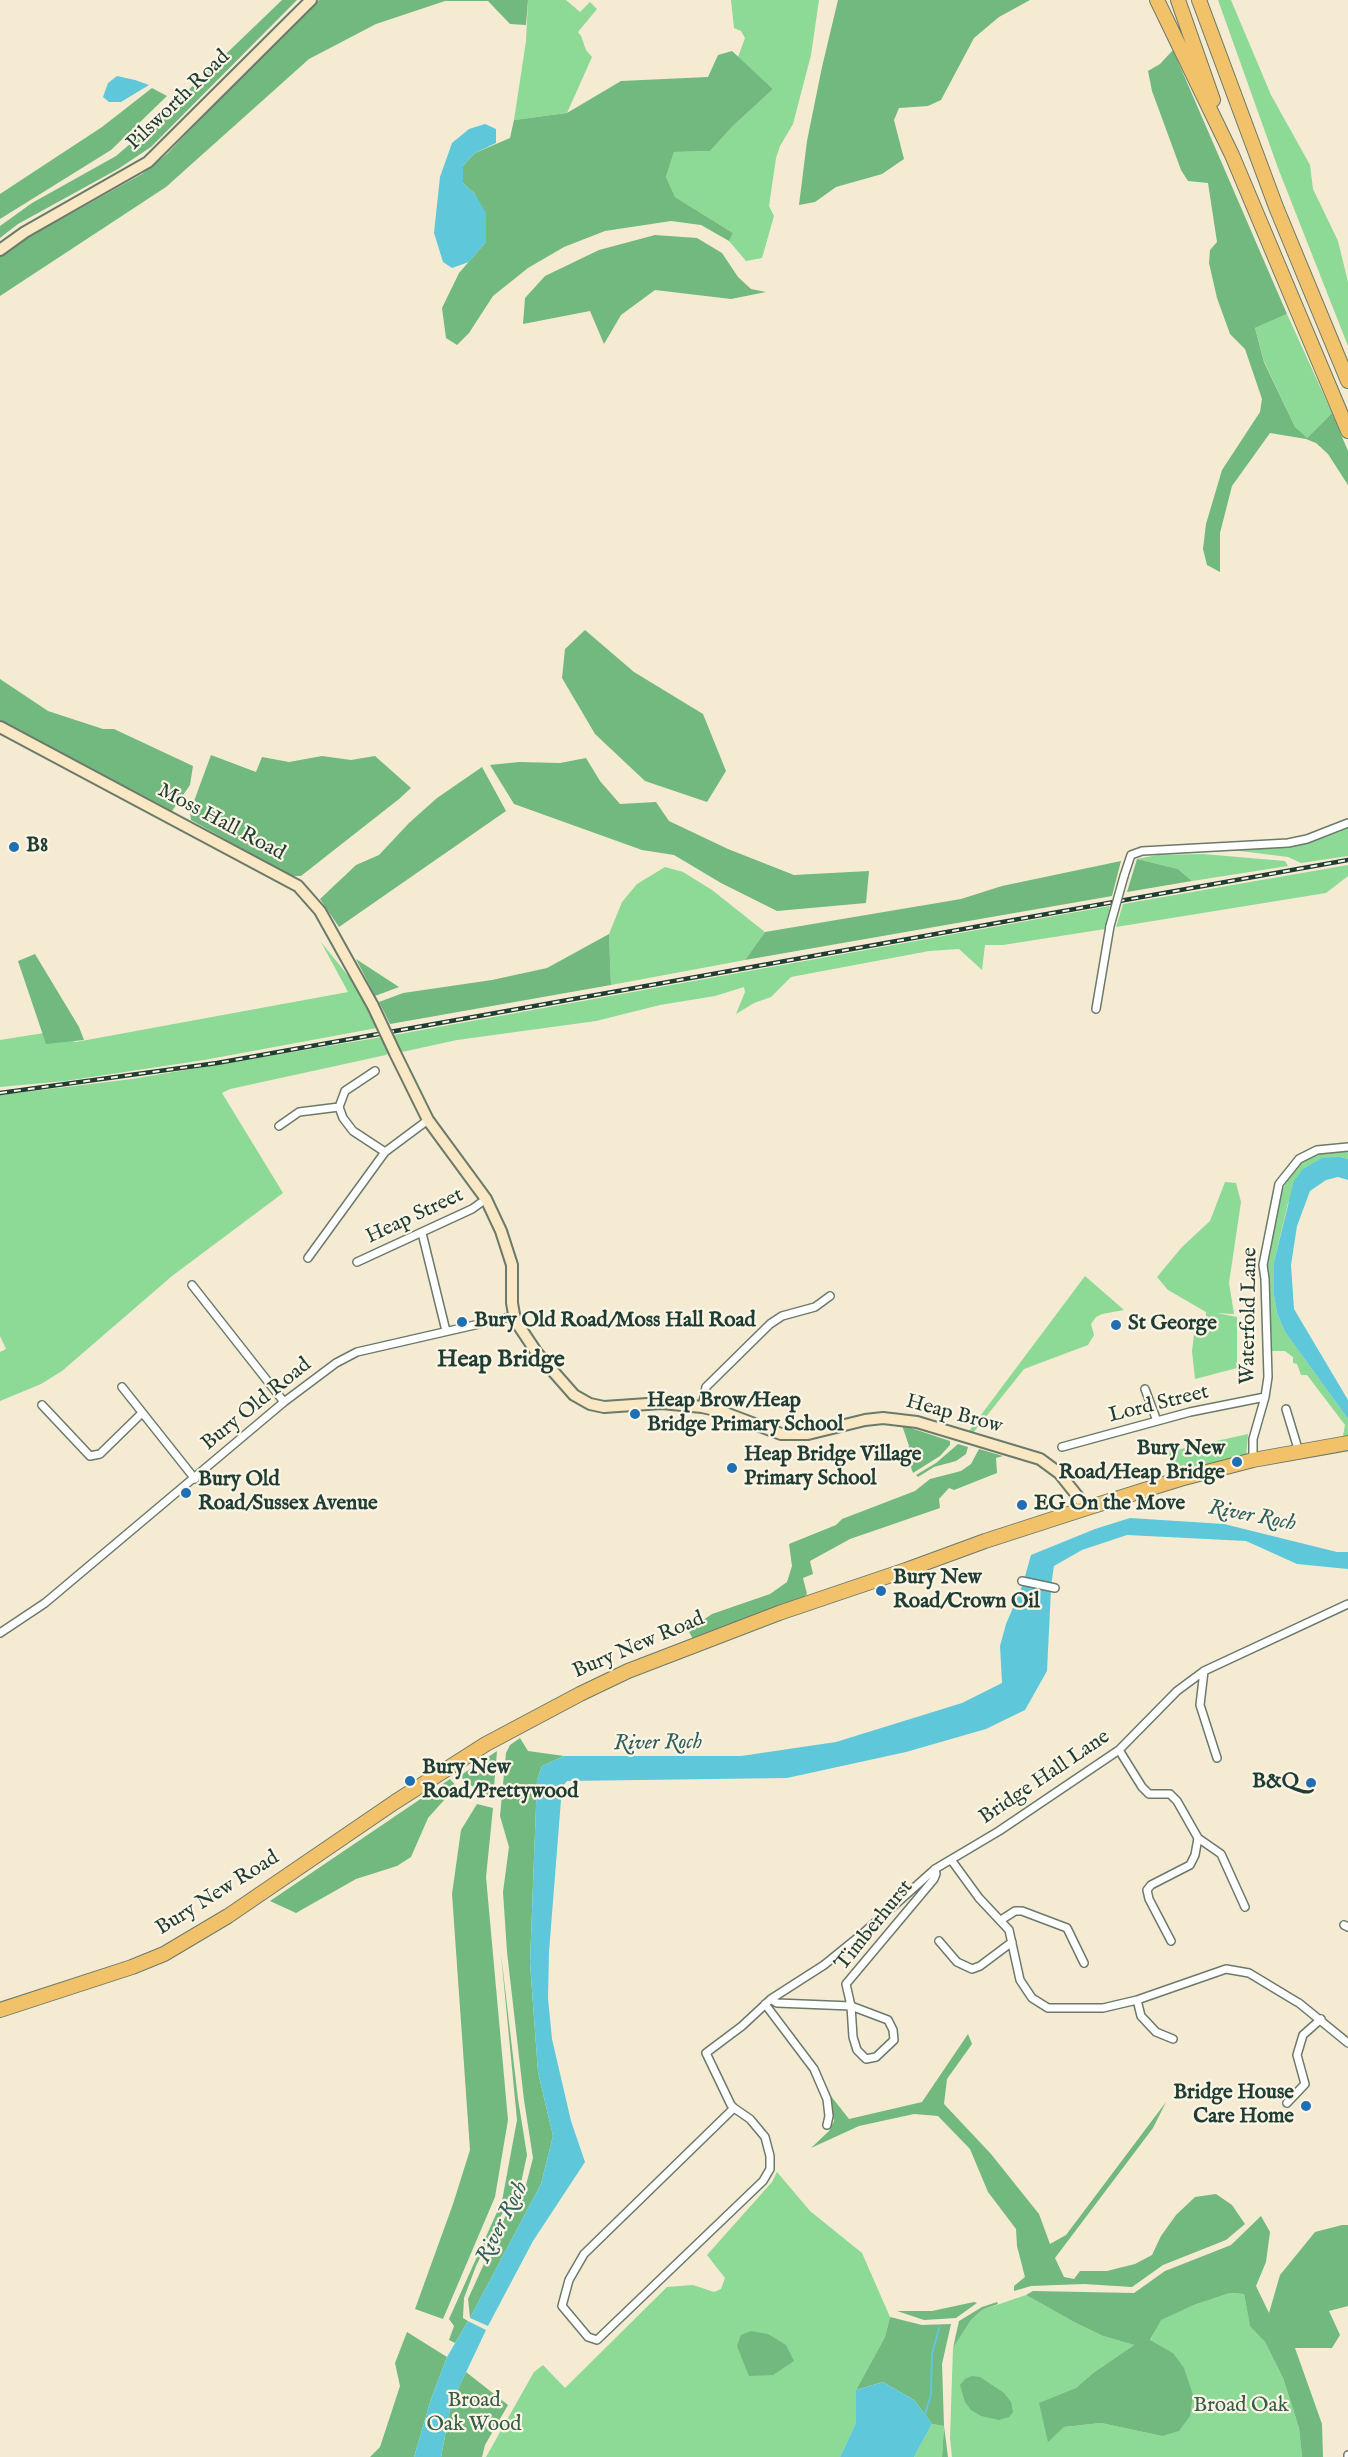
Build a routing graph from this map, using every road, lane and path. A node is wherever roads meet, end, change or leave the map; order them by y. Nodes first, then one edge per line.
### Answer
1 (311, 0) edge
2 (1157, 0) edge
3 (1178, 0) edge
4 (1198, 0) edge
5 (1208, 0) edge
6 (1232, 90) junction
7 (1232, 155) junction
8 (0, 250) edge
9 (1348, 381) edge
10 (1348, 431) edge
11 (0, 727) edge
12 (1348, 823) edge
13 (1096, 1009) dead end
14 (375, 1071) dead end
15 (339, 1107) junction
16 (428, 1120) junction
17 (279, 1126) dead end
18 (1348, 1147) edge
19 (385, 1152) junction
20 (486, 1199) junction
21 (422, 1233) junction
22 (308, 1258) dead end
23 (357, 1262) dead end
24 (192, 1285) dead end
25 (830, 1296) dead end
26 (514, 1316) junction
27 (446, 1331) junction
28 (122, 1387) dead end
29 (1145, 1389) dead end
30 (1265, 1397) junction
31 (284, 1402) junction
32 (42, 1405) dead end
33 (702, 1407) junction
34 (1286, 1409) dead end
35 (142, 1413) junction
36 (1157, 1421) junction
37 (1348, 1443) edge
38 (1062, 1447) dead end
39 (1299, 1452) junction
40 (1253, 1460) junction
41 (195, 1479) junction
42 (1087, 1508) junction
43 (1022, 1581) dead end
44 (1054, 1588) dead end
45 (1348, 1604) edge
46 (0, 1633) edge
47 (1204, 1671) junction
48 (1119, 1750) junction
49 (1217, 1758) dead end
50 (1197, 1838) junction
51 (952, 1861) junction
52 (935, 1869) junction
53 (1245, 1907) dead end
54 (1001, 1920) junction
55 (939, 1941) dead end
56 (1171, 1941) dead end
57 (1012, 1942) junction
58 (1084, 1963) dead end
59 (1137, 2000) junction
60 (768, 2002) junction
61 (851, 2006) junction
62 (0, 2010) edge
63 (1321, 2019) junction
64 (1173, 2039) dead end
65 (1348, 2043) edge
66 (1287, 2103) dead end
67 (734, 2108) junction
68 (827, 2124) dead end

1 - 8 street, Pilsworth Road
2 - 7 highway
3 - 7 highway
4 - 6 highway
5 - 6 highway
6 - 9 highway
7 - 10 highway
11 - 16 street, Moss Hall Road, bridge
12 - 13 street, bridge
14 - 15 street
15 - 17 street
15 - 19 street
16 - 19 street
16 - 20 street, Moss Hall Road
18 - 30 street, Waterfold Lane
19 - 22 street
20 - 21 street, Heap Street
20 - 26 street, Moss Hall Road
21 - 23 street, Heap Street
21 - 27 street
24 - 31 street
25 - 33 street
26 - 27 street, Bury Old Road
26 - 33 street, Heap Brow
27 - 31 street, Bury Old Road
28 - 35 street
29 - 36 street
30 - 36 street, Lord Street
30 - 40 street, Waterfold Lane
31 - 41 street, Bury Old Road
32 - 35 street
33 - 42 street, Heap Brow
34 - 39 street
35 - 41 street
36 - 38 street, Lord Street
37 - 39 highway, Bury New Road
39 - 40 highway, Bury New Road
40 - 42 highway, Bury New Road
41 - 46 street, Bury Old Road
42 - 62 highway, Bury New Road
43 - 44 street
45 - 47 street, Bridge Hall Lane
47 - 48 street, Bridge Hall Lane
47 - 49 street
48 - 50 street
48 - 51 street, Bridge Hall Lane
50 - 53 street
50 - 56 street
51 - 52 street, Bridge Hall Lane
51 - 54 street
52 - 60 street, Bridge Hall Lane
52 - 61 street, Timberhurst
54 - 57 street
54 - 58 street
55 - 57 street
57 - 59 street
59 - 63 street
59 - 64 street
60 - 61 street, Timberhurst
60 - 67 street, Bridge Hall Lane
60 - 68 street
61 - 61 street, Timberhurst
63 - 65 street
63 - 66 street
67 - 67 street

